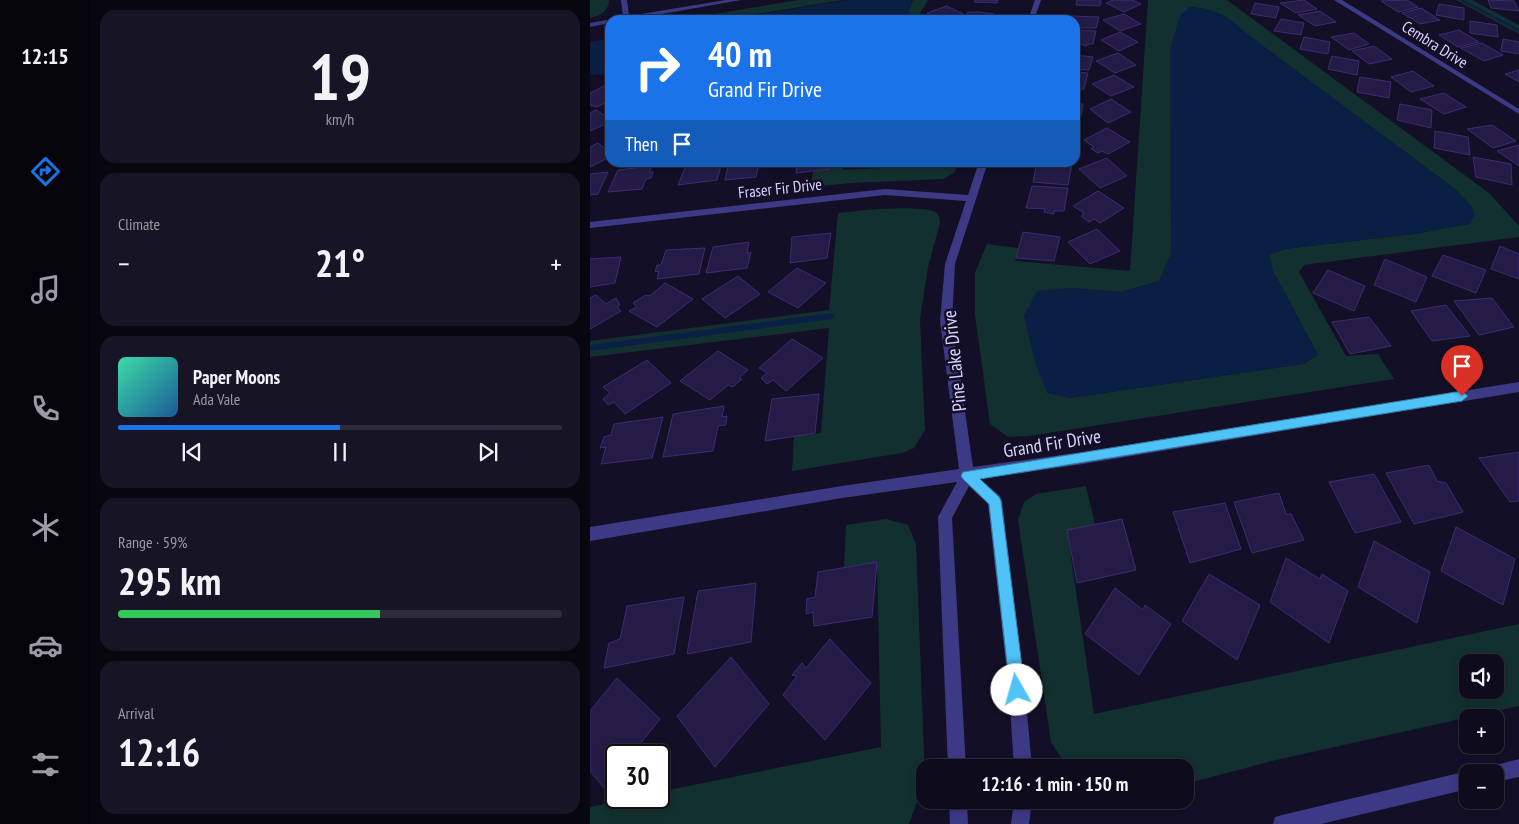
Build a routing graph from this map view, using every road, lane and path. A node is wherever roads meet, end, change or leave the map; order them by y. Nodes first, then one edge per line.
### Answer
1 (624, 0) edge
2 (738, 0) edge
3 (1038, 0) edge
4 (1337, 0) edge
5 (626, 15) edge
6 (645, 15) edge
7 (1033, 15) edge
8 (605, 22) edge
9 (590, 25) edge
10 (1519, 112) edge
11 (982, 167) edge
12 (973, 198) junction
13 (590, 224) edge
14 (1519, 387) edge
15 (967, 476) junction
16 (590, 534) edge
17 (957, 759) edge
18 (1022, 759) edge
19 (1519, 768) edge
20 (1504, 771) edge
21 (1459, 782) edge
22 (958, 809) edge
23 (1022, 809) edge
24 (959, 824) edge
25 (1020, 824) edge
26 (1282, 824) edge

1 - 5 street
2 - 6 street
3 - 7 street
4 - 10 street, Cembra Drive
8 - 9 street
11 - 12 street, Pine Lake Drive
12 - 13 street, Fraser Fir Drive
12 - 15 street, Pine Lake Drive
14 - 15 street, Grand Fir Drive
15 - 16 street, Grand Fir Drive
15 - 17 street
15 - 18 street
19 - 20 street
21 - 26 street
22 - 24 street
23 - 25 street

